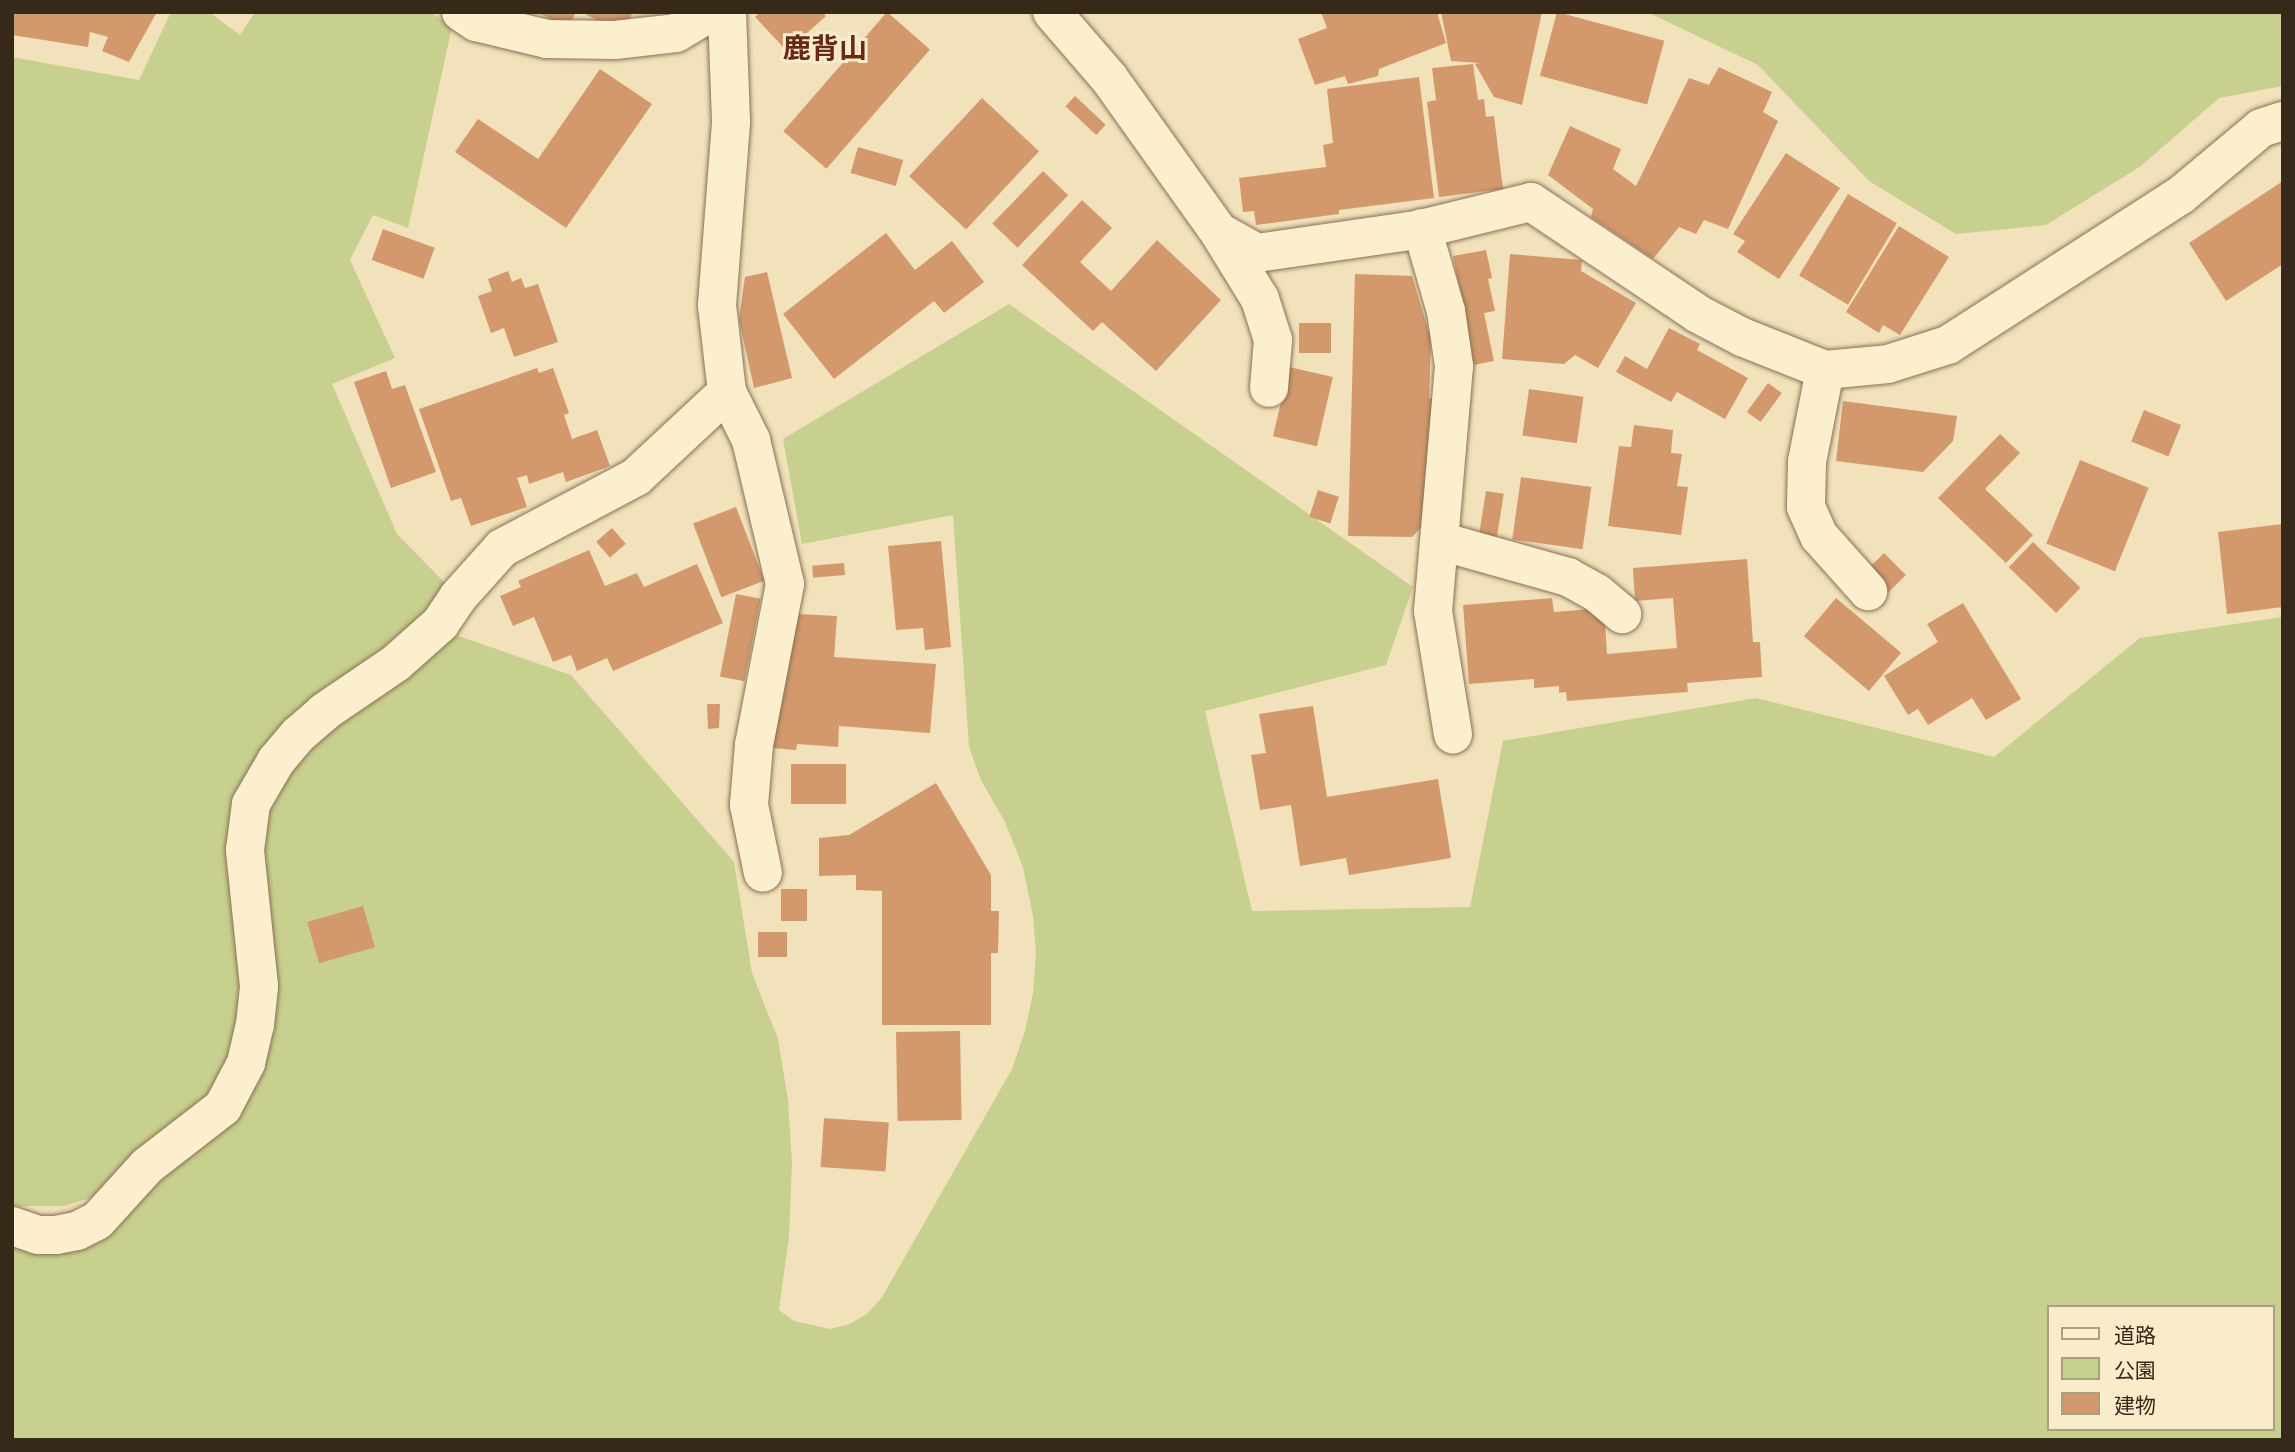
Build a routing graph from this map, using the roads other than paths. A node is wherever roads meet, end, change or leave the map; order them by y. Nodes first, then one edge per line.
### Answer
1 (461, 12) edge
2 (711, 12) edge
3 (727, 12) edge
4 (1052, 12) edge
5 (2283, 121) edge
6 (1422, 229) junction
7 (1219, 232) junction
8 (1825, 370) junction
9 (1269, 388) dead end
10 (727, 392) junction
11 (1440, 541) junction
12 (1868, 590) dead end
13 (1622, 614) dead end
14 (1453, 734) dead end
15 (763, 873) dead end
16 (12, 1226) edge

1 - 2 street
3 - 10 street
4 - 7 street
5 - 8 street
6 - 7 street
6 - 8 street
6 - 11 street
7 - 9 street
8 - 12 street
10 - 15 street
10 - 16 street
11 - 13 street
11 - 14 street

